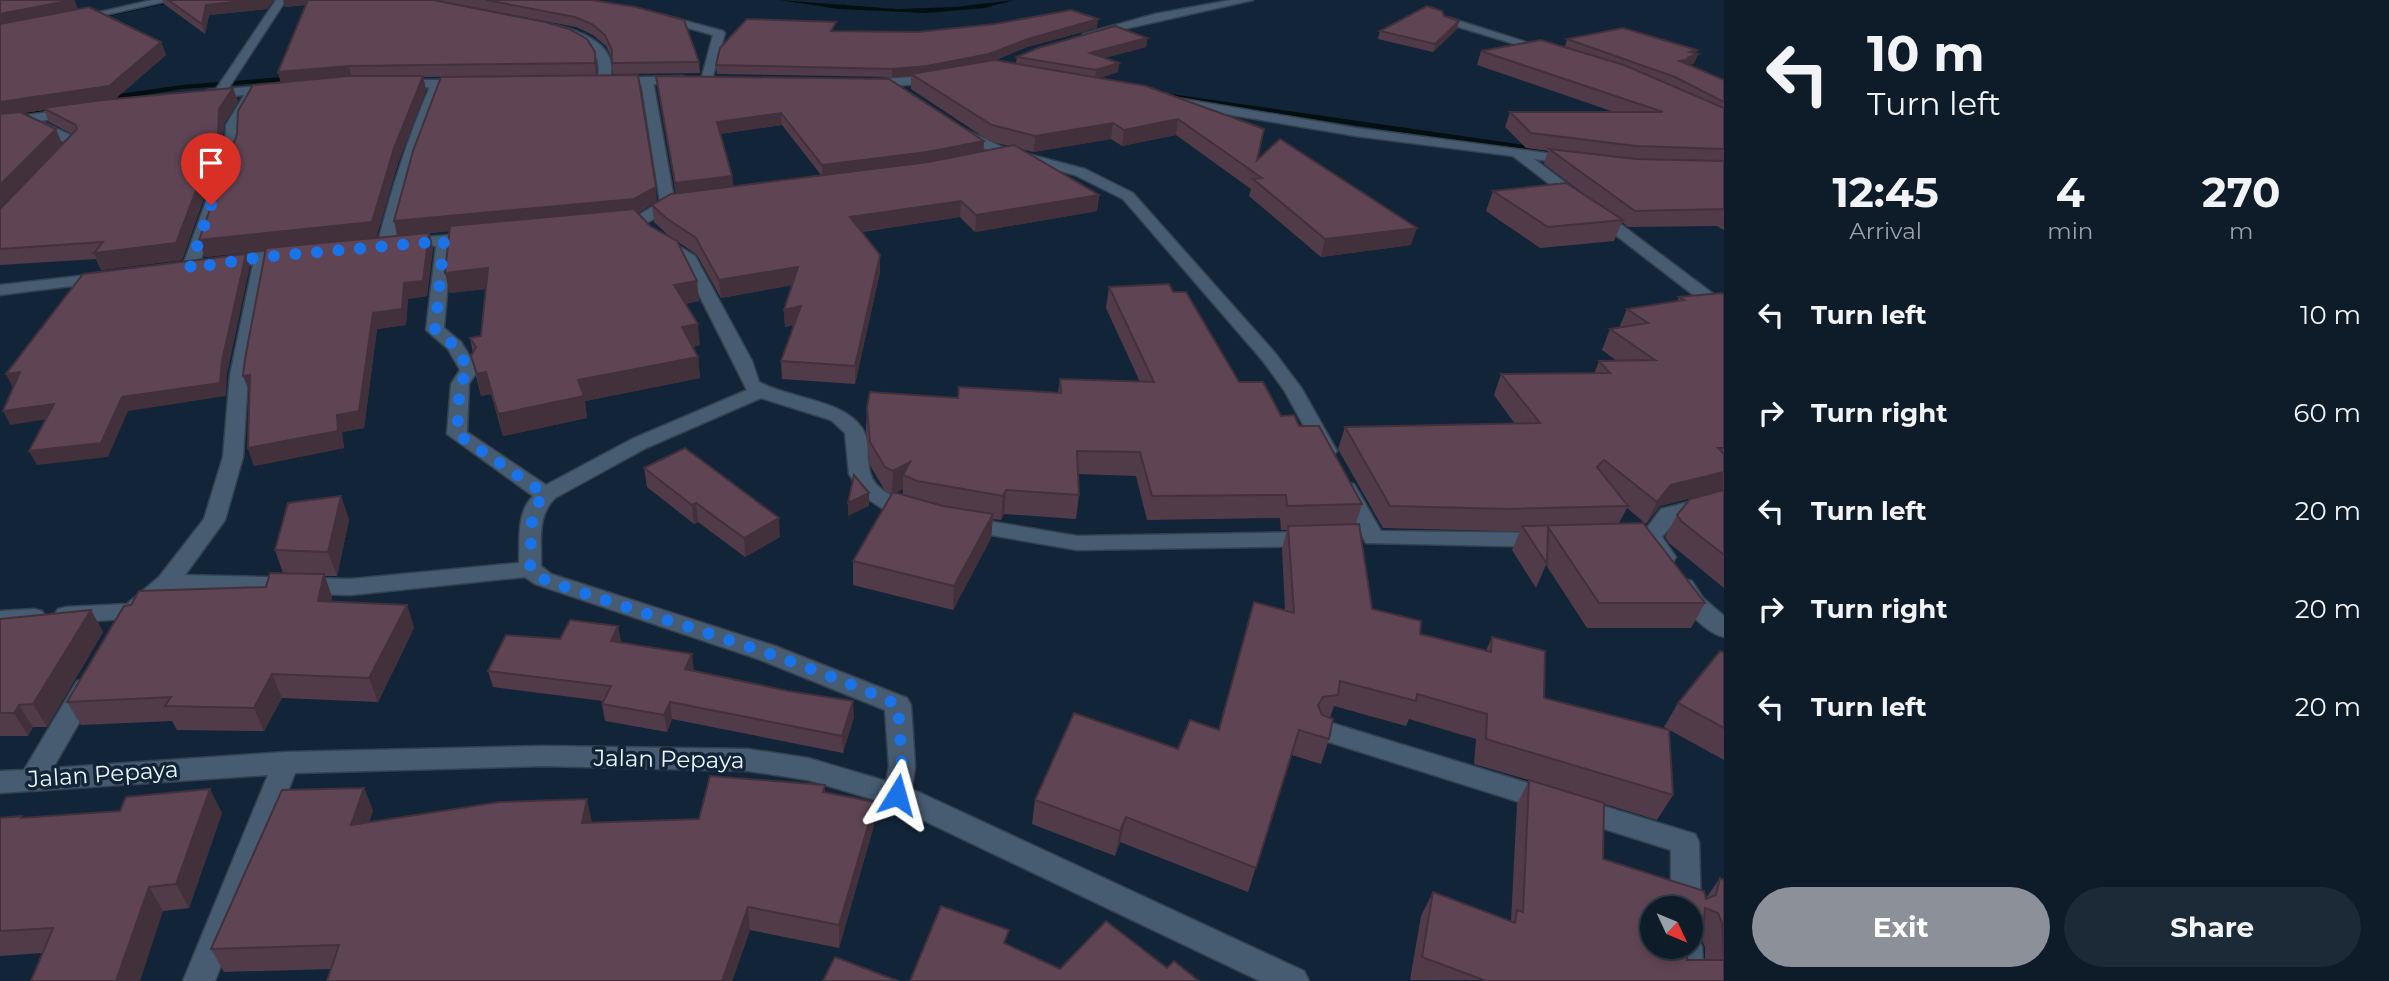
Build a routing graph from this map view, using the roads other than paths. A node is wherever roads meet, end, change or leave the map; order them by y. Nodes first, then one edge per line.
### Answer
1 (167, 0) edge
2 (281, 0) edge
3 (1248, 0) edge
4 (650, 15) edge
5 (1446, 20) edge
6 (65, 21) edge
7 (532, 24) edge
8 (1077, 37) edge
9 (1559, 54) edge
10 (605, 75) junction
11 (952, 76) edge
12 (707, 80) junction
13 (721, 80) edge
14 (647, 81) junction
15 (589, 83) edge
16 (855, 83) edge
17 (389, 84) edge
18 (437, 84) junction
19 (479, 84) edge
20 (892, 84) junction
21 (223, 86) junction
22 (290, 88) edge
23 (254, 90) junction
24 (197, 95) edge
25 (912, 98) edge
26 (1155, 98) edge
27 (91, 109) edge
28 (29, 119) junction
29 (943, 119) edge
30 (0, 123) edge
31 (1517, 153) junction
32 (1009, 155) junction
33 (982, 160) edge
34 (1580, 162) edge
35 (49, 170) edge
36 (696, 201) edge
37 (668, 204) junction
38 (641, 220) junction
39 (603, 224) edge
40 (485, 236) edge
41 (444, 241) junction
42 (385, 246) junction
43 (364, 248) edge
44 (315, 252) edge
45 (262, 257) junction
46 (190, 268) junction
47 (171, 270) edge
48 (126, 276) edge
49 (0, 290) edge
50 (1724, 310) edge
51 (760, 392) junction
52 (545, 494) junction
53 (1724, 500) edge
54 (1374, 538) junction
55 (1568, 539) edge
56 (530, 569) junction
57 (167, 582) junction
58 (130, 612) junction
59 (0, 619) edge
60 (1724, 629) edge
61 (116, 636) edge
62 (96, 671) edge
63 (1325, 731) edge
64 (286, 763) junction
65 (33, 778) junction
66 (0, 782) edge
67 (897, 795) junction
68 (1686, 896) edge
69 (1687, 959) edge
70 (199, 981) edge
71 (1293, 981) edge
72 (1688, 981) edge

1 - 6 street
2 - 21 street
3 - 8 street
4 - 12 street
5 - 9 street
7 - 10 street
10 - 14 street
10 - 15 street
11 - 20 street
12 - 13 street
12 - 14 street
14 - 37 street
16 - 20 street
17 - 18 street
18 - 19 street
18 - 42 street
20 - 25 street
21 - 23 street
21 - 24 street
22 - 23 street
23 - 46 street
26 - 31 street
27 - 28 street
28 - 30 street
28 - 35 street
29 - 32 street
31 - 34 street
31 - 50 street
32 - 33 street
32 - 54 street
36 - 37 street
37 - 38 street
38 - 39 street
38 - 51 street
40 - 41 street
41 - 42 street
41 - 52 street
42 - 43 street
44 - 45 street
45 - 46 street
45 - 57 street
46 - 47 street
48 - 49 street
51 - 52 street
51 - 54 street
52 - 56 street
53 - 60 street
54 - 55 street
56 - 57 street
56 - 67 street
57 - 58 street
58 - 59 street
58 - 61 street
62 - 65 street
63 - 68 street
64 - 65 street, Jalan Pepaya
64 - 67 street, Jalan Pepaya
64 - 70 street
65 - 66 street, Jalan Pepaya
67 - 71 street, Jalan Pepaya
69 - 72 street

